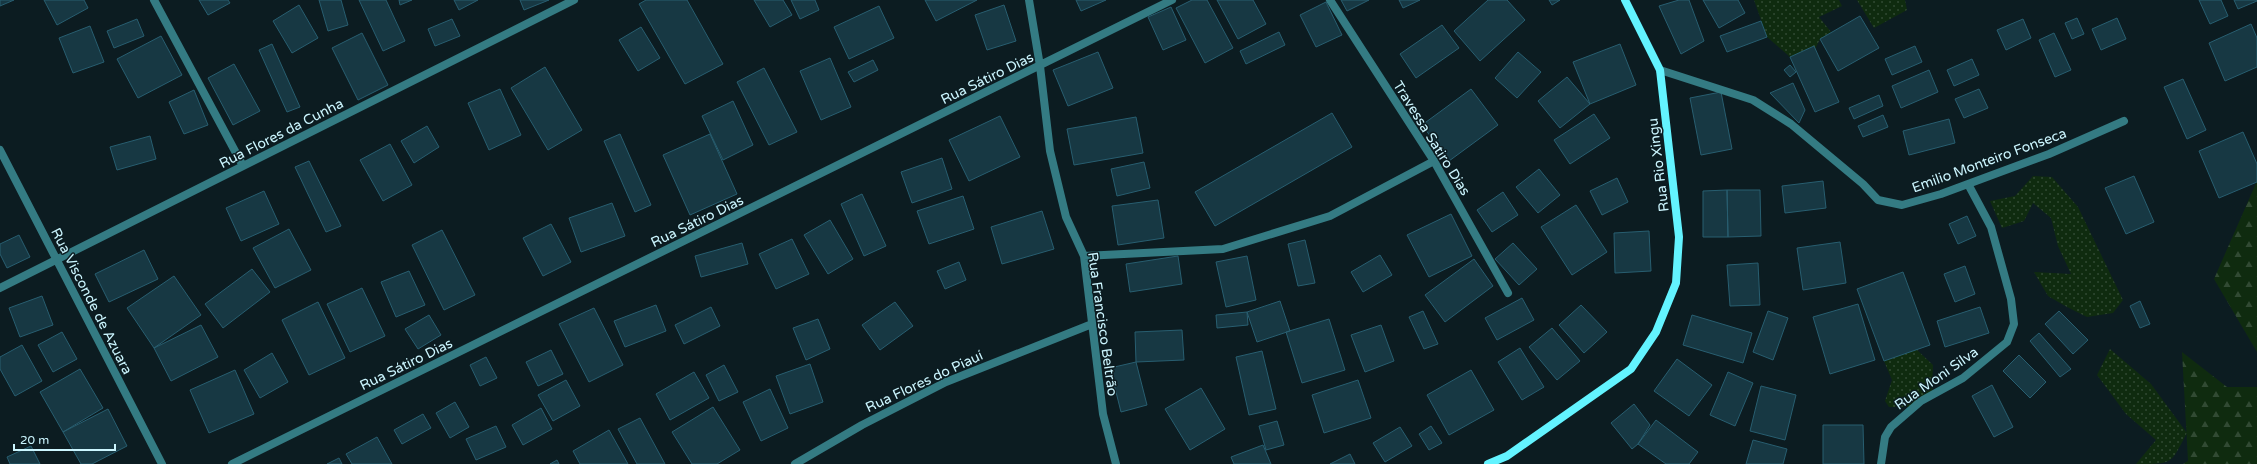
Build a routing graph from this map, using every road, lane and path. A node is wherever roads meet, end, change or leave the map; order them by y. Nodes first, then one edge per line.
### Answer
1 (154, 0) edge
2 (574, 0) edge
3 (1029, 0) edge
4 (1172, 0) edge
5 (1330, 0) edge
6 (1625, 0) edge
7 (1040, 66) junction
8 (1660, 70) junction
9 (2124, 121) dead end
10 (0, 150) edge
11 (1434, 161) junction
12 (243, 166) junction
13 (1968, 184) junction
14 (1084, 256) junction
15 (56, 260) junction
16 (0, 288) edge
17 (1508, 293) dead end
18 (1092, 324) junction
19 (162, 464) edge
20 (232, 464) edge
21 (795, 464) edge
22 (1116, 464) edge
23 (1488, 464) edge
24 (1881, 464) edge

1 - 12 street
2 - 12 street, Rua Flores da Cunha
3 - 7 street, Rua Francisco Beltrão
4 - 7 street, Rua Sátiro Dias
5 - 11 street, Travessa Satiro Dias
6 - 8 main road, Rua Rio Xingu
7 - 14 street, Rua Francisco Beltrão
7 - 20 street, Rua Sátiro Dias
8 - 13 street, Emilio Monteiro Fonseca
8 - 23 main road, Rua Rio Xingu
9 - 13 street, Emilio Monteiro Fonseca
10 - 15 street, Rua Visconde de Azuara
11 - 14 street
11 - 17 street, Travessa Satiro Dias
12 - 15 street, Rua Flores da Cunha
13 - 24 street, Rua Moni Silva
14 - 18 street, Rua Francisco Beltrão
15 - 16 street, Rua Flores da Cunha
15 - 19 street, Rua Visconde de Azuara
18 - 21 street, Rua Flores do Piauí
18 - 22 street, Rua Francisco Beltrão

